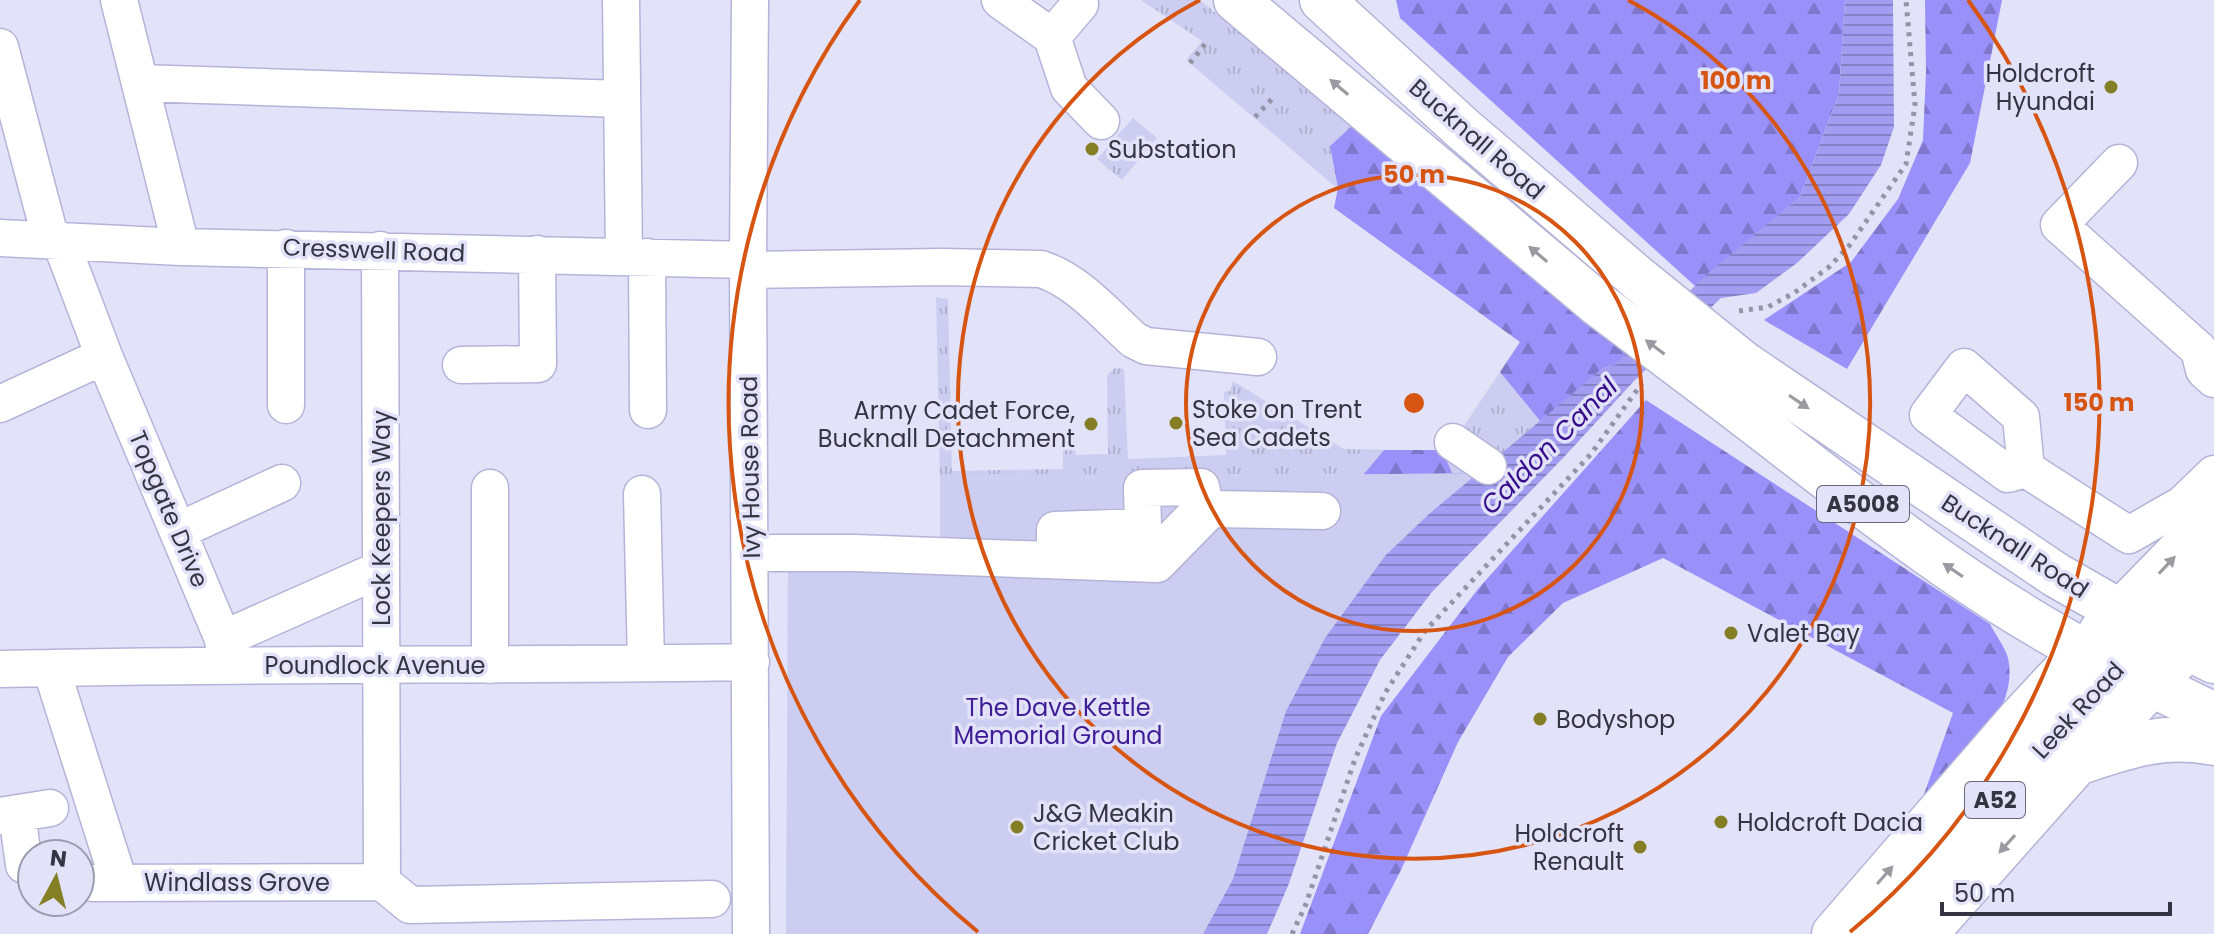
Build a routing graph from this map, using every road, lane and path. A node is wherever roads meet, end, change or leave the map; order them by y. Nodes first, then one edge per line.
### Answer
1 (119, 0) edge
2 (621, 0) edge
3 (750, 0) edge
4 (1000, 0) edge
5 (1236, 0) edge
6 (1322, 0) edge
7 (1906, 0) edge
8 (1080, 4) dead end
9 (1052, 37) junction
10 (1206, 43) dead end
11 (0, 47) edge
12 (1190, 63) dead end
13 (140, 83) junction
14 (1273, 98) dead end
15 (622, 99) junction
16 (1255, 117) dead end
17 (1101, 121) dead end
18 (2119, 163) dead end
19 (0, 238) edge
20 (56, 240) junction
21 (181, 247) junction
22 (286, 248) junction
23 (380, 250) junction
24 (537, 254) junction
25 (635, 256) junction
26 (748, 265) junction
27 (1730, 311) dead end
28 (104, 356) junction
29 (1258, 357) dead end
30 (461, 365) dead end
31 (1652, 373) dead end
32 (1728, 377) junction
33 (2214, 379) edge
34 (0, 404) edge
35 (286, 405) dead end
36 (648, 410) dead end
37 (1453, 442) dead end
38 (1488, 466) dead end
39 (2026, 469) dead end
40 (2214, 474) edge
41 (282, 483) dead end
42 (490, 488) dead end
43 (642, 494) dead end
44 (1322, 511) dead end
45 (2214, 516) edge
46 (178, 531) junction
47 (751, 553) junction
48 (2214, 567) edge
49 (381, 569) junction
50 (2178, 635) edge
51 (224, 652) junction
52 (751, 662) junction
53 (646, 663) junction
54 (490, 665) junction
55 (381, 666) junction
56 (2116, 667) junction
57 (51, 668) junction
58 (0, 669) edge
59 (2214, 715) edge
60 (2214, 743) edge
61 (2076, 764) junction
62 (22, 812) edge
63 (23, 838) edge
64 (382, 882) junction
65 (712, 899) dead end
66 (751, 934) edge
67 (1292, 934) edge
68 (1834, 934) edge
69 (1876, 934) edge
70 (1925, 934) edge

1 - 13 street
2 - 15 street
3 - 26 street, Ivy House Road
4 - 9 street
32 -> 5 main road, Bucknall Road, bridge
6 - 32 main road, Bucknall Road / A5008, bridge
7 - 27 path
8 - 9 street
9 - 17 street
10 - 12 path
11 - 20 street, Topgate Drive
13 - 15 street
13 - 21 street
14 - 16 path
15 - 25 street
18 - 33 street
19 - 20 street, Cresswell Road
20 - 21 street, Cresswell Road
20 - 28 street, Topgate Drive
21 - 22 street, Cresswell Road
22 - 23 street, Cresswell Road
22 - 35 street
23 - 24 street, Cresswell Road
23 - 49 street, Lock Keepers Way
24 - 25 street, Cresswell Road
24 - 30 street
25 - 26 street, Cresswell Road
25 - 36 street
26 - 29 street, Cresswell Road
26 - 47 street, Ivy House Road
28 - 34 street
28 - 46 street, Topgate Drive
31 - 67 path
32 -> 50 main road, Bucknall Road / A5008
56 -> 32 main road, A5008
37 - 38 street
39 - 40 street
41 - 46 street
42 - 54 street
43 - 53 street
44 - 47 street
50 -> 45 main road
46 - 51 street, Topgate Drive
47 - 52 street, Ivy House Road
48 - 50 main road
49 - 51 street
49 - 55 street, Lock Keepers Way
50 - 56 main road
50 - 56 main road
51 - 55 street, Poundlock Avenue
51 - 57 street, Poundlock Avenue
52 - 53 street, Poundlock Avenue
52 - 66 street, Ivy House Road
53 - 54 street, Poundlock Avenue
54 - 55 street, Poundlock Avenue
55 - 64 street, Lock Keepers Way
56 - 59 main road
56 - 61 main road, Leek Road
68 -> 56 main road
56 - 69 main road, Leek Road / A52
57 - 58 street, Poundlock Avenue
57 - 64 street, Windlass Grove
60 - 61 main road, A52
61 -> 70 main road, Leek Road / A52
62 - 63 street
64 - 65 street

